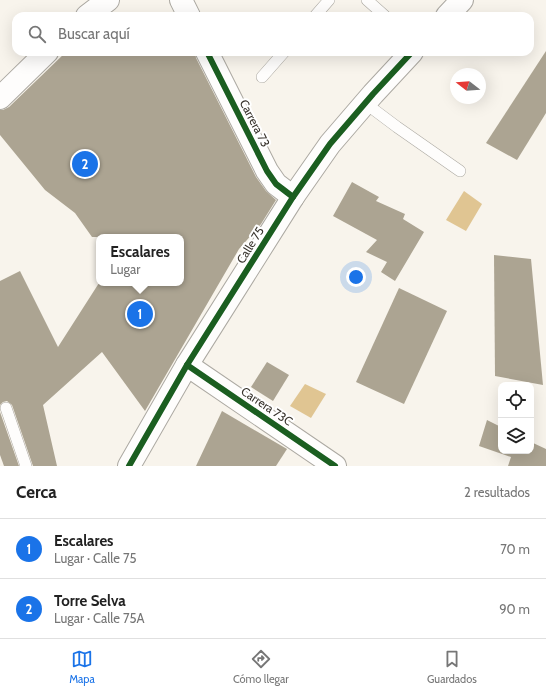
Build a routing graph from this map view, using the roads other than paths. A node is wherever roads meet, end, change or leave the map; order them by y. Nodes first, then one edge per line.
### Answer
1 (81, 0) edge
2 (108, 0) edge
3 (182, 0) edge
4 (329, 0) edge
5 (367, 0) edge
6 (462, 0) edge
7 (86, 12) edge
8 (92, 12) edge
9 (188, 12) edge
10 (318, 12) edge
11 (380, 12) edge
12 (451, 12) edge
13 (43, 56) edge
14 (209, 56) edge
15 (280, 56) edge
16 (408, 56) edge
17 (262, 77) dead end
18 (0, 98) edge
19 (364, 103) junction
20 (460, 171) dead end
21 (293, 197) junction
22 (187, 365) junction
23 (6, 408) dead end
24 (26, 466) edge
25 (129, 466) edge
26 (335, 466) edge

1 - 7 street
2 - 8 street
3 - 9 street
4 - 10 lane
5 - 11 lane
6 - 12 street
13 - 18 street
14 - 21 street, Carrera 73
15 - 17 lane
16 - 19 street, Calle 75
19 - 20 lane
19 - 21 street, Calle 75
21 - 22 street, Calle 75
22 - 25 street, Calle 75
22 - 26 street, Carrera 73C
23 - 24 lane

